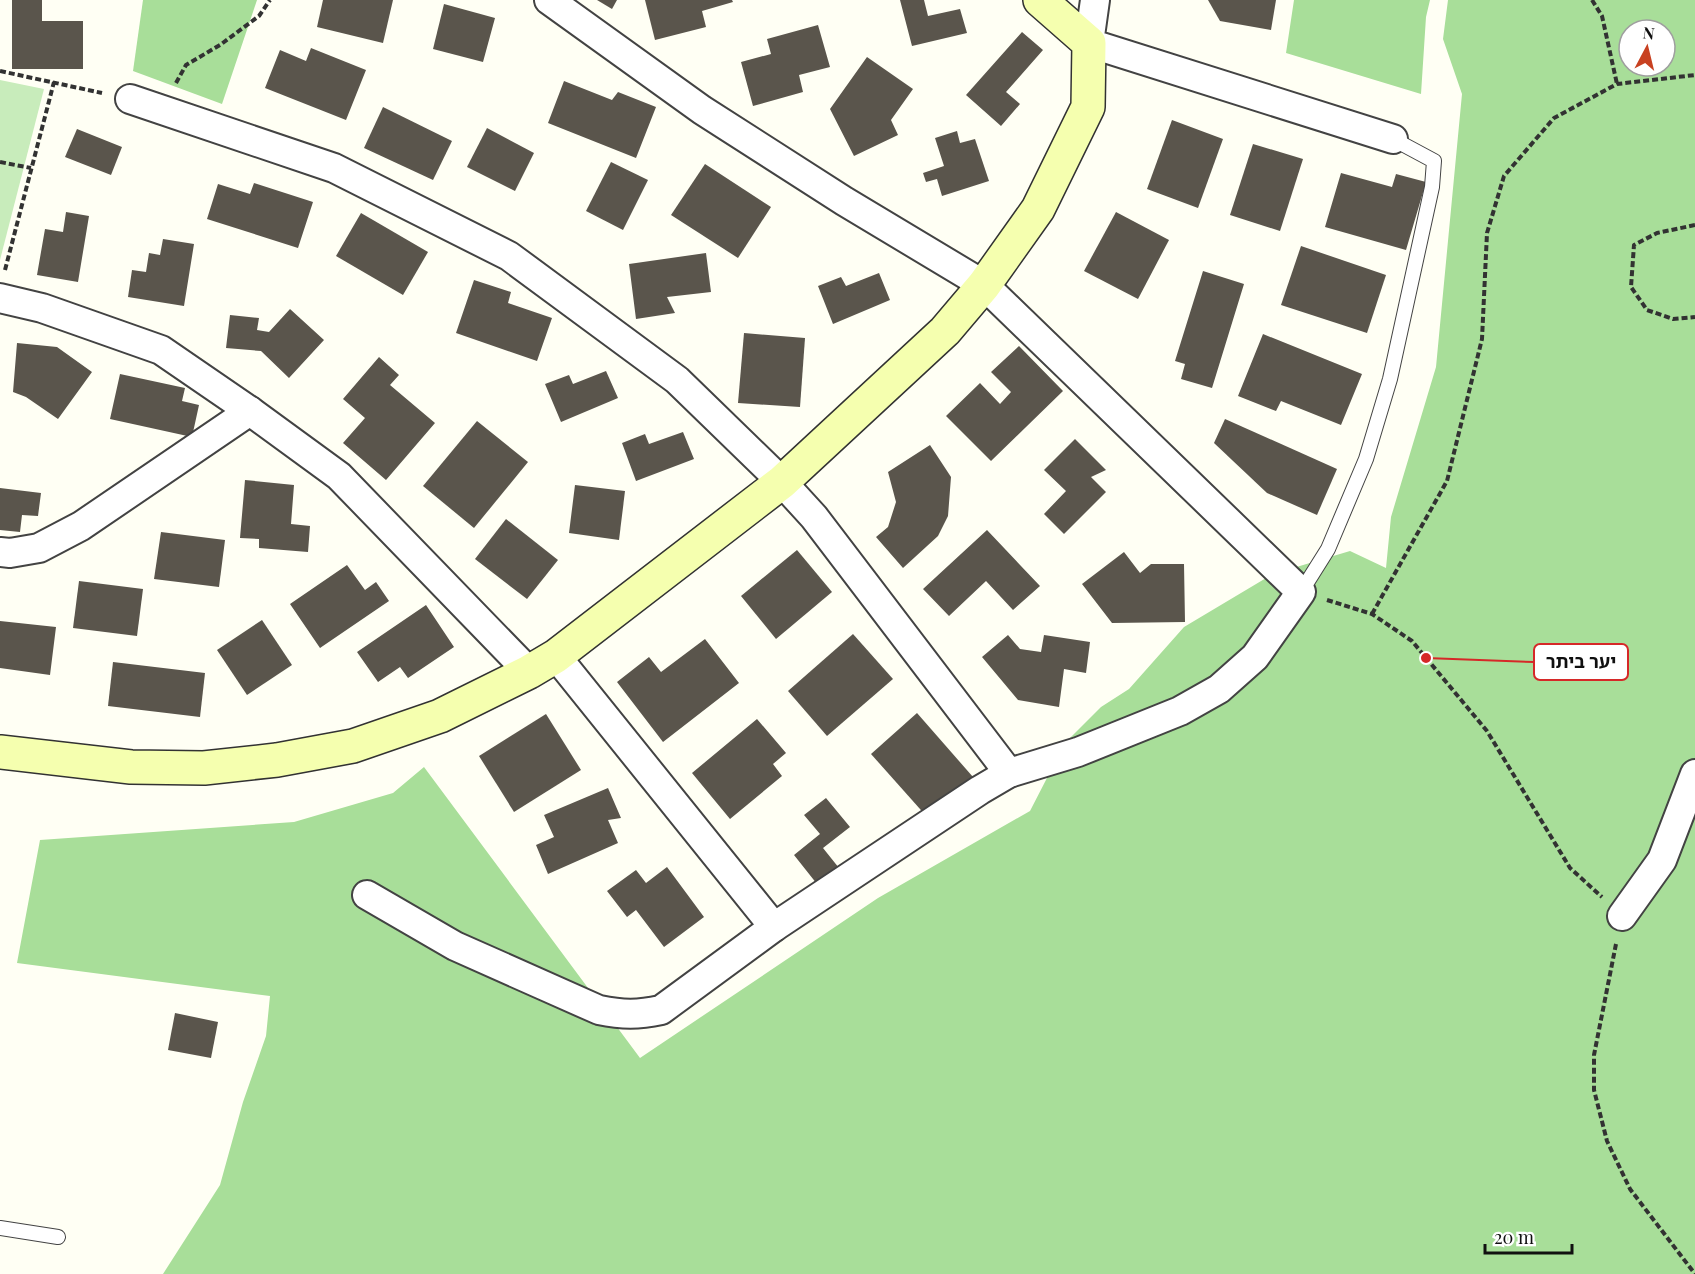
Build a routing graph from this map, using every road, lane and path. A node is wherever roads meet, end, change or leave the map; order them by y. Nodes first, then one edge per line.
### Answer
1 (270, 0) edge
2 (549, 0) edge
3 (1040, 0) edge
4 (1095, 0) edge
5 (1592, 0) edge
6 (1089, 43) junction
7 (0, 71) edge
8 (1695, 75) edge
9 (54, 82) junction
10 (1617, 84) junction
11 (129, 99) joint
12 (160, 110) junction
13 (1393, 138) joint
14 (0, 162) edge
15 (31, 168) junction
16 (1695, 225) edge
17 (984, 285) junction
18 (1, 287) edge
19 (1695, 317) edge
20 (250, 411) junction
21 (783, 482) junction
22 (0, 552) edge
23 (1301, 592) junction
24 (1372, 614) junction
25 (543, 664) junction
26 (0, 753) edge
27 (1009, 773) junction
28 (1695, 774) edge
29 (367, 895) dead end
30 (1622, 916) junction
31 (774, 927) junction
32 (0, 1228) edge
33 (58, 1237) dead end
34 (1695, 1274) edge

1 - 12 path
2 - 17 street
3 - 6 street
4 - 6 street
5 - 10 path
6 - 13 street
6 - 17 street
7 - 9 path
8 - 10 path
9 - 11 path
9 - 15 path
10 - 24 path
11 - 12 street
12 - 21 street
13 - 23 lane
14 - 15 path
15 - 18 path
16 - 19 path
17 - 21 street
17 - 23 street
18 - 20 street
20 - 22 street
20 - 25 street
21 - 25 street
21 - 27 street
23 - 24 path
23 - 27 street
24 - 30 path
25 - 26 street
25 - 31 street
27 - 31 street
28 - 30 street
29 - 31 street
30 - 34 path
32 - 33 lane

